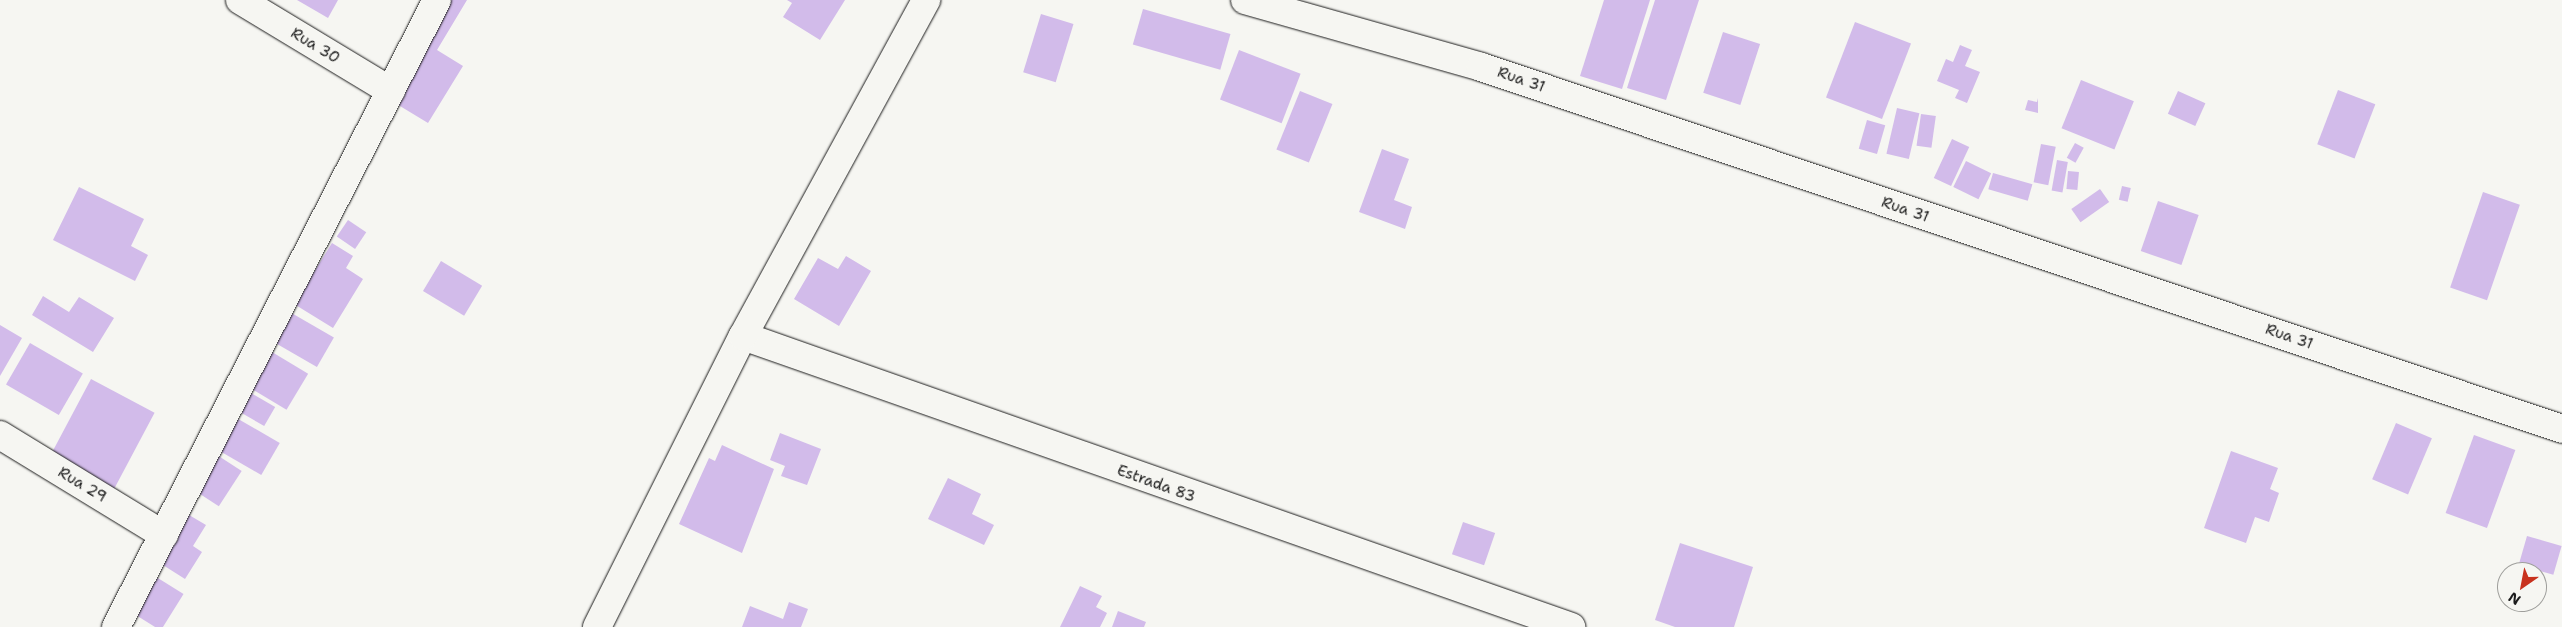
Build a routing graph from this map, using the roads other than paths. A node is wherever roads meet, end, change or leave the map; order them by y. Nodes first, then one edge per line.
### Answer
1 (240, 0) edge
2 (437, 0) edge
3 (926, 0) edge
4 (1245, 0) edge
5 (391, 92) junction
6 (743, 336) junction
7 (2562, 429) edge
8 (0, 435) edge
9 (164, 535) junction
10 (116, 627) edge
11 (598, 627) edge
12 (1571, 627) edge

1 - 5 street, Rua 30
2 - 5 street
3 - 6 street
4 - 7 street, Rua 31
5 - 9 street
6 - 11 street
6 - 12 street, Estrada 83
8 - 9 street, Rua 29
9 - 10 street

